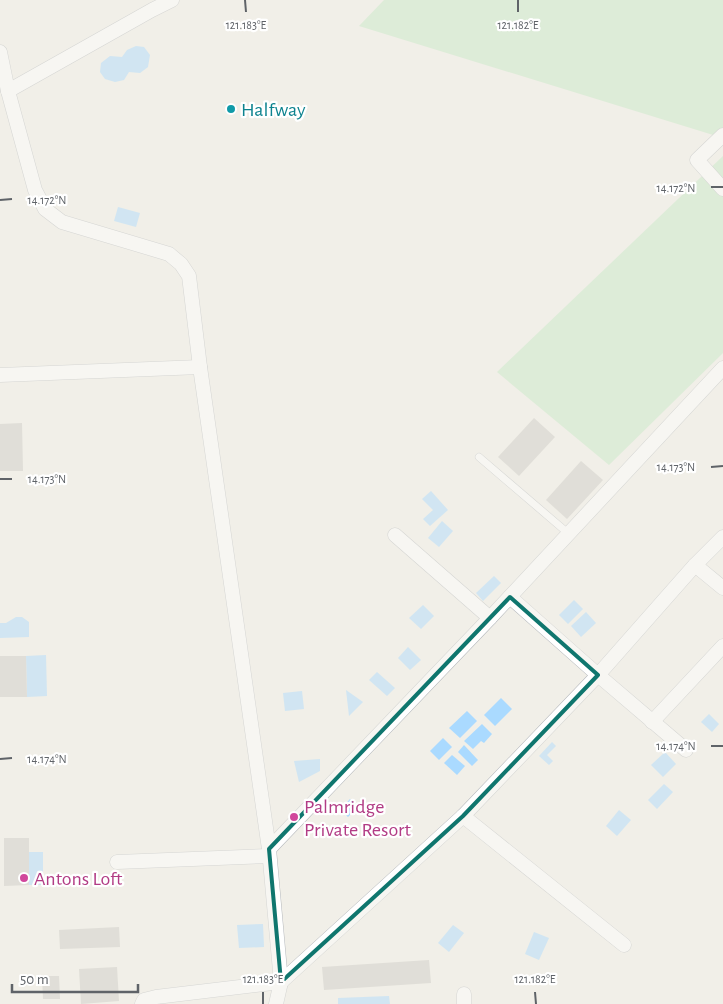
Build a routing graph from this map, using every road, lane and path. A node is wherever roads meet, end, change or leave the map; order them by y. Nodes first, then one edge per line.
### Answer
1 (172, 0) edge
2 (151, 5) edge
3 (0, 52) edge
4 (8, 91) junction
5 (723, 135) edge
6 (723, 189) edge
7 (200, 368) junction
8 (723, 368) edge
9 (0, 375) edge
10 (479, 457) dead end
11 (395, 534) dead end
12 (569, 534) junction
13 (723, 537) edge
14 (695, 565) junction
15 (723, 588) edge
16 (510, 597) junction
17 (490, 618) junction
18 (723, 646) edge
19 (598, 675) junction
20 (652, 722) junction
21 (686, 750) dead end
22 (463, 816) junction
23 (269, 852) junction
24 (117, 862) dead end
25 (624, 945) dead end
26 (281, 982) junction
27 (142, 1004) edge
28 (276, 1004) edge

1 - 2 street
2 - 4 street
3 - 4 street
4 - 7 street
5 - 6 street
7 - 9 street
7 - 23 street
8 - 12 street
10 - 12 lane
11 - 17 street
12 - 16 street
13 - 14 street
14 - 15 street
14 - 19 street
16 - 17 street
16 - 19 street
17 - 23 street
18 - 20 street
19 - 20 street
19 - 22 street
20 - 21 street
22 - 25 street
22 - 26 street
23 - 24 street
23 - 26 street
26 - 27 street
26 - 28 street

